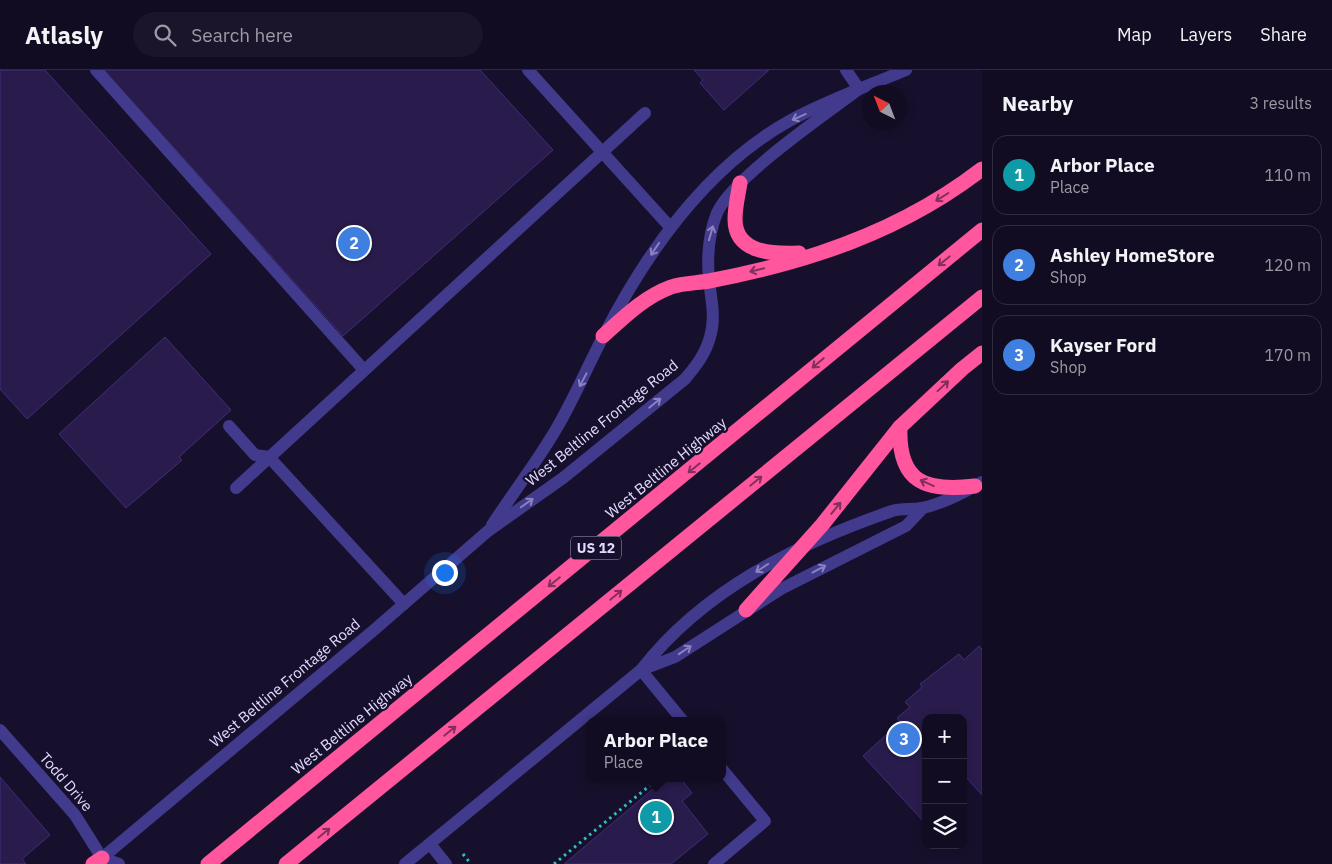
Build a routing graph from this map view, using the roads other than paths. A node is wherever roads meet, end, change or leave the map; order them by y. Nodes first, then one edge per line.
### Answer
1 (96, 70) edge
2 (528, 70) edge
3 (846, 70) edge
4 (906, 70) edge
5 (859, 89) junction
6 (645, 113) dead end
7 (602, 152) junction
8 (982, 169) edge
9 (740, 184) junction
10 (670, 227) junction
11 (982, 230) edge
12 (821, 253) junction
13 (709, 281) junction
14 (982, 297) edge
15 (603, 336) junction
16 (982, 353) edge
17 (364, 370) junction
18 (229, 426) dead end
19 (900, 428) junction
20 (269, 457) junction
21 (978, 484) edge
22 (236, 488) dead end
23 (923, 508) junction
24 (488, 531) junction
25 (804, 545) junction
26 (404, 604) junction
27 (746, 610) junction
28 (641, 670) junction
29 (680, 717) edge
30 (0, 730) edge
31 (726, 774) edge
32 (430, 844) junction
33 (420, 859) edge
34 (99, 862) edge
35 (119, 864) edge
36 (208, 864) edge
37 (286, 864) edge
38 (405, 864) edge
39 (446, 864) edge
40 (714, 864) edge

1 - 17 street
2 - 7 street
3 - 5 street
4 - 5 street, West Beltline Frontage Road
5 - 9 street, West Beltline Frontage Road
5 -> 10 street, West Beltline Frontage Road
6 - 7 street
7 - 10 street
7 - 17 street
8 -> 12 highway
9 - 12 highway
13 -> 9 street, West Beltline Frontage Road
10 -> 15 street, West Beltline Frontage Road
11 -> 36 highway, West Beltline Highway / US 12
12 -> 13 highway
13 - 15 highway
24 -> 13 street, West Beltline Frontage Road
37 -> 14 highway
15 -> 24 street, West Beltline Frontage Road
19 -> 16 highway
17 - 20 street
18 - 20 street
21 -> 19 highway
25 -> 19 highway
20 - 22 street
20 - 26 street
21 - 23 street
23 - 25 street
27 -> 23 street
24 - 26 street, West Beltline Frontage Road
25 - 27 highway
25 -> 28 street
26 - 34 street, West Beltline Frontage Road
28 -> 27 street
28 - 29 street
28 - 32 street
30 - 34 street, Todd Drive
31 - 40 street
32 - 33 street
32 - 39 street
33 - 38 street
34 - 35 street

